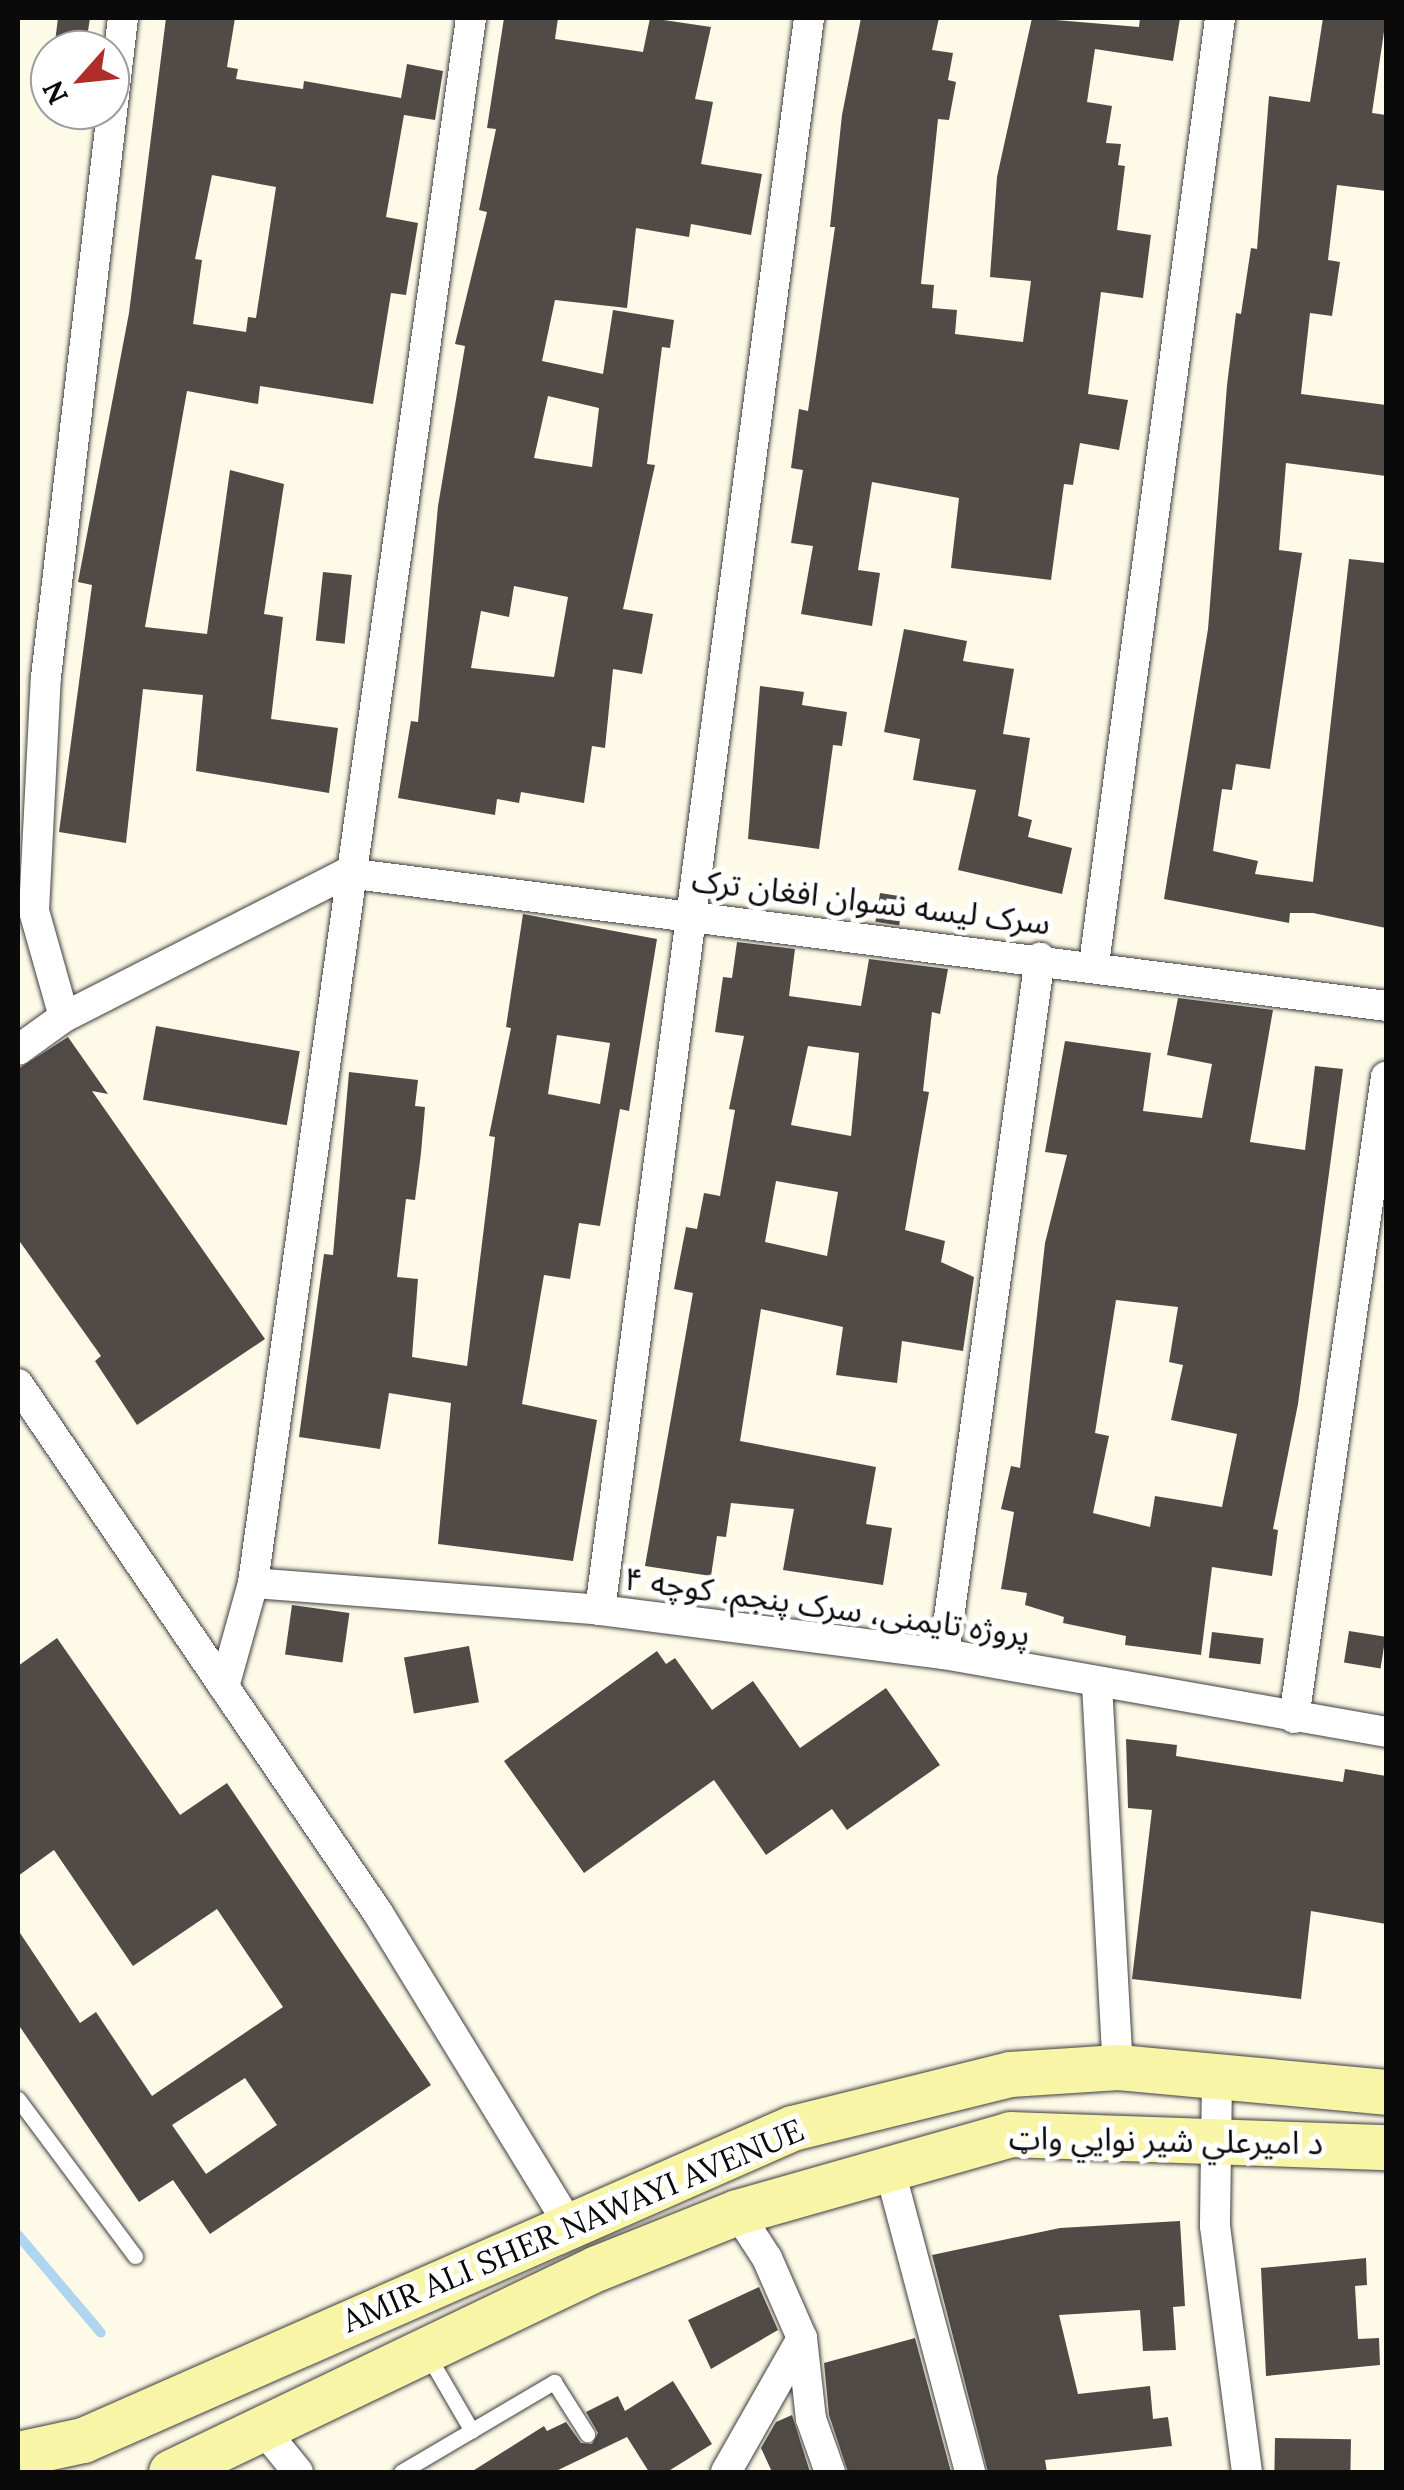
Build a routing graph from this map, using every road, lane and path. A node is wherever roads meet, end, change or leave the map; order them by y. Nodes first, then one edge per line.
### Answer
1 (123, 18) edge
2 (470, 18) edge
3 (809, 18) edge
4 (1220, 18) edge
5 (347, 872) junction
6 (690, 915) junction
7 (1040, 958) junction
8 (1094, 964) junction
9 (1386, 1006) edge
10 (64, 1018) junction
11 (18, 1050) edge
12 (1386, 1077) edge
13 (18, 1384) edge
14 (253, 1583) junction
15 (600, 1610) junction
16 (944, 1654) junction
17 (1097, 1684) junction
18 (224, 1686) junction
19 (1294, 1718) junction
20 (1386, 1732) edge
21 (1118, 2068) junction
22 (1218, 2079) junction
23 (1386, 2092) edge
24 (18, 2099) edge
25 (1217, 2137) junction
26 (1386, 2147) edge
27 (890, 2167) junction
28 (738, 2212) junction
29 (569, 2224) junction
30 (135, 2256) dead end
31 (802, 2338) junction
32 (424, 2349) junction
33 (264, 2428) junction
34 (472, 2430) junction
35 (587, 2434) dead end
36 (18, 2454) edge
37 (171, 2472) edge
38 (298, 2472) edge
39 (401, 2472) edge
40 (726, 2472) edge
41 (830, 2472) edge
42 (970, 2472) edge
43 (1247, 2472) edge

1 - 10 street
2 - 5 street
3 - 6 street
4 - 8 street
5 - 6 street, سرک لیسه نسوان افغان‌ ترک
5 - 10 street
5 - 14 street
6 - 7 street, سرک لیسه نسوان افغان‌ ترک
6 - 15 street
7 - 8 street, سرک لیسه نسوان افغان‌ ترک
7 - 16 street
8 - 9 street, سرک لیسه نسوان افغان‌ ترک
10 - 11 street
12 - 19 street
13 - 18 street
14 - 15 street, پروژه تایمنی، سرک پنجم، کوچه ۴
14 - 18 street
15 - 16 street, پروژه تایمنی، سرک پنجم، کوچه ۴
16 - 17 street, پروژه تایمنی، سرک پنجم، کوچه ۴
17 - 19 street, پروژه تایمنی، سرک پنجم، کوچه ۴
17 - 21 street
18 - 29 street
19 - 20 street, پروژه تایمنی، سرک پنجم، کوچه ۴
21 - 22 main road, AMIR ALI SHER NAWAYI AVENUE
21 - 29 main road, AMIR ALI SHER NAWAYI AVENUE
22 - 23 main road, AMIR ALI SHER NAWAYI AVENUE
22 - 25 street
24 - 30 lane
25 - 26 main road, د امیرعلي شیر نوايي واټ
25 - 27 main road, د امیرعلي شیر نوايي واټ
25 - 43 street
27 - 28 main road, AMIR ALI SHER NAWAYI AVENUE
27 - 42 street
28 - 31 street
28 - 32 main road, AMIR ALI SHER NAWAYI AVENUE
29 - 36 main road, AMIR ALI SHER NAWAYI AVENUE
31 - 40 street
31 - 41 street
32 - 33 main road, AMIR ALI SHER NAWAYI AVENUE
32 - 34 lane
33 - 37 main road, AMIR ALI SHER NAWAYI AVENUE
33 - 38 street
34 - 35 lane
34 - 39 lane

